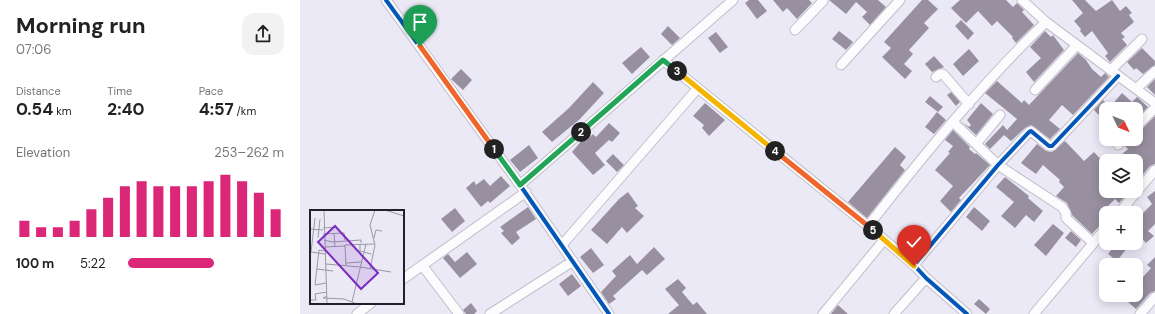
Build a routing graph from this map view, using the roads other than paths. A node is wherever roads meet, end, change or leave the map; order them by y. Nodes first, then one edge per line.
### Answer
1 (386, 0) edge
2 (733, 0) edge
3 (822, 0) edge
4 (900, 0) edge
5 (1022, 0) edge
6 (1046, 22) junction
7 (795, 30) dead end
8 (1142, 39) dead end
9 (1077, 45) junction
10 (663, 60) junction
11 (841, 65) dead end
12 (1155, 71) edge
13 (1115, 73) junction
14 (936, 77) dead end
15 (698, 88) junction
16 (1136, 89) junction
17 (1035, 90) dead end
18 (1155, 103) edge
19 (969, 104) junction
20 (1155, 108) edge
21 (1000, 115) dead end
22 (1143, 120) edge
23 (953, 122) junction
24 (976, 144) junction
25 (998, 165) junction
26 (1155, 170) edge
27 (523, 189) junction
28 (1125, 206) edge
29 (868, 226) junction
30 (1099, 237) edge
31 (884, 240) junction
32 (1094, 243) junction
33 (562, 245) junction
34 (573, 261) junction
35 (422, 265) junction
36 (914, 266) junction
37 (404, 278) edge
38 (926, 278) junction
39 (1155, 297) edge
40 (370, 304) edge
41 (356, 314) edge
42 (459, 314) edge
43 (490, 314) edge
44 (609, 314) edge
45 (823, 314) edge
46 (894, 314) edge
47 (967, 314) edge
48 (1034, 314) edge
49 (1140, 314) edge

1 - 27 street
2 - 10 street
3 - 7 street
4 - 11 street
5 - 6 street
6 - 9 street
6 - 19 street
8 - 13 street
9 - 13 street
9 - 17 street
10 - 15 street
10 - 27 street
12 - 16 street
13 - 16 street
13 - 25 street
14 - 19 street
15 - 29 street
15 - 33 street
16 - 18 street
19 - 23 street
20 - 22 street
21 - 24 street
23 - 24 street
23 - 29 street
24 - 25 street
25 - 32 street
25 - 36 street
26 - 28 street
27 - 33 street
27 - 35 street
29 - 31 street
30 - 32 street
31 - 36 street
31 - 45 street
32 - 48 street
33 - 34 street
34 - 43 street
34 - 44 street
35 - 37 street
35 - 42 street
36 - 38 street
38 - 46 street
38 - 47 street
39 - 49 street
40 - 41 street

